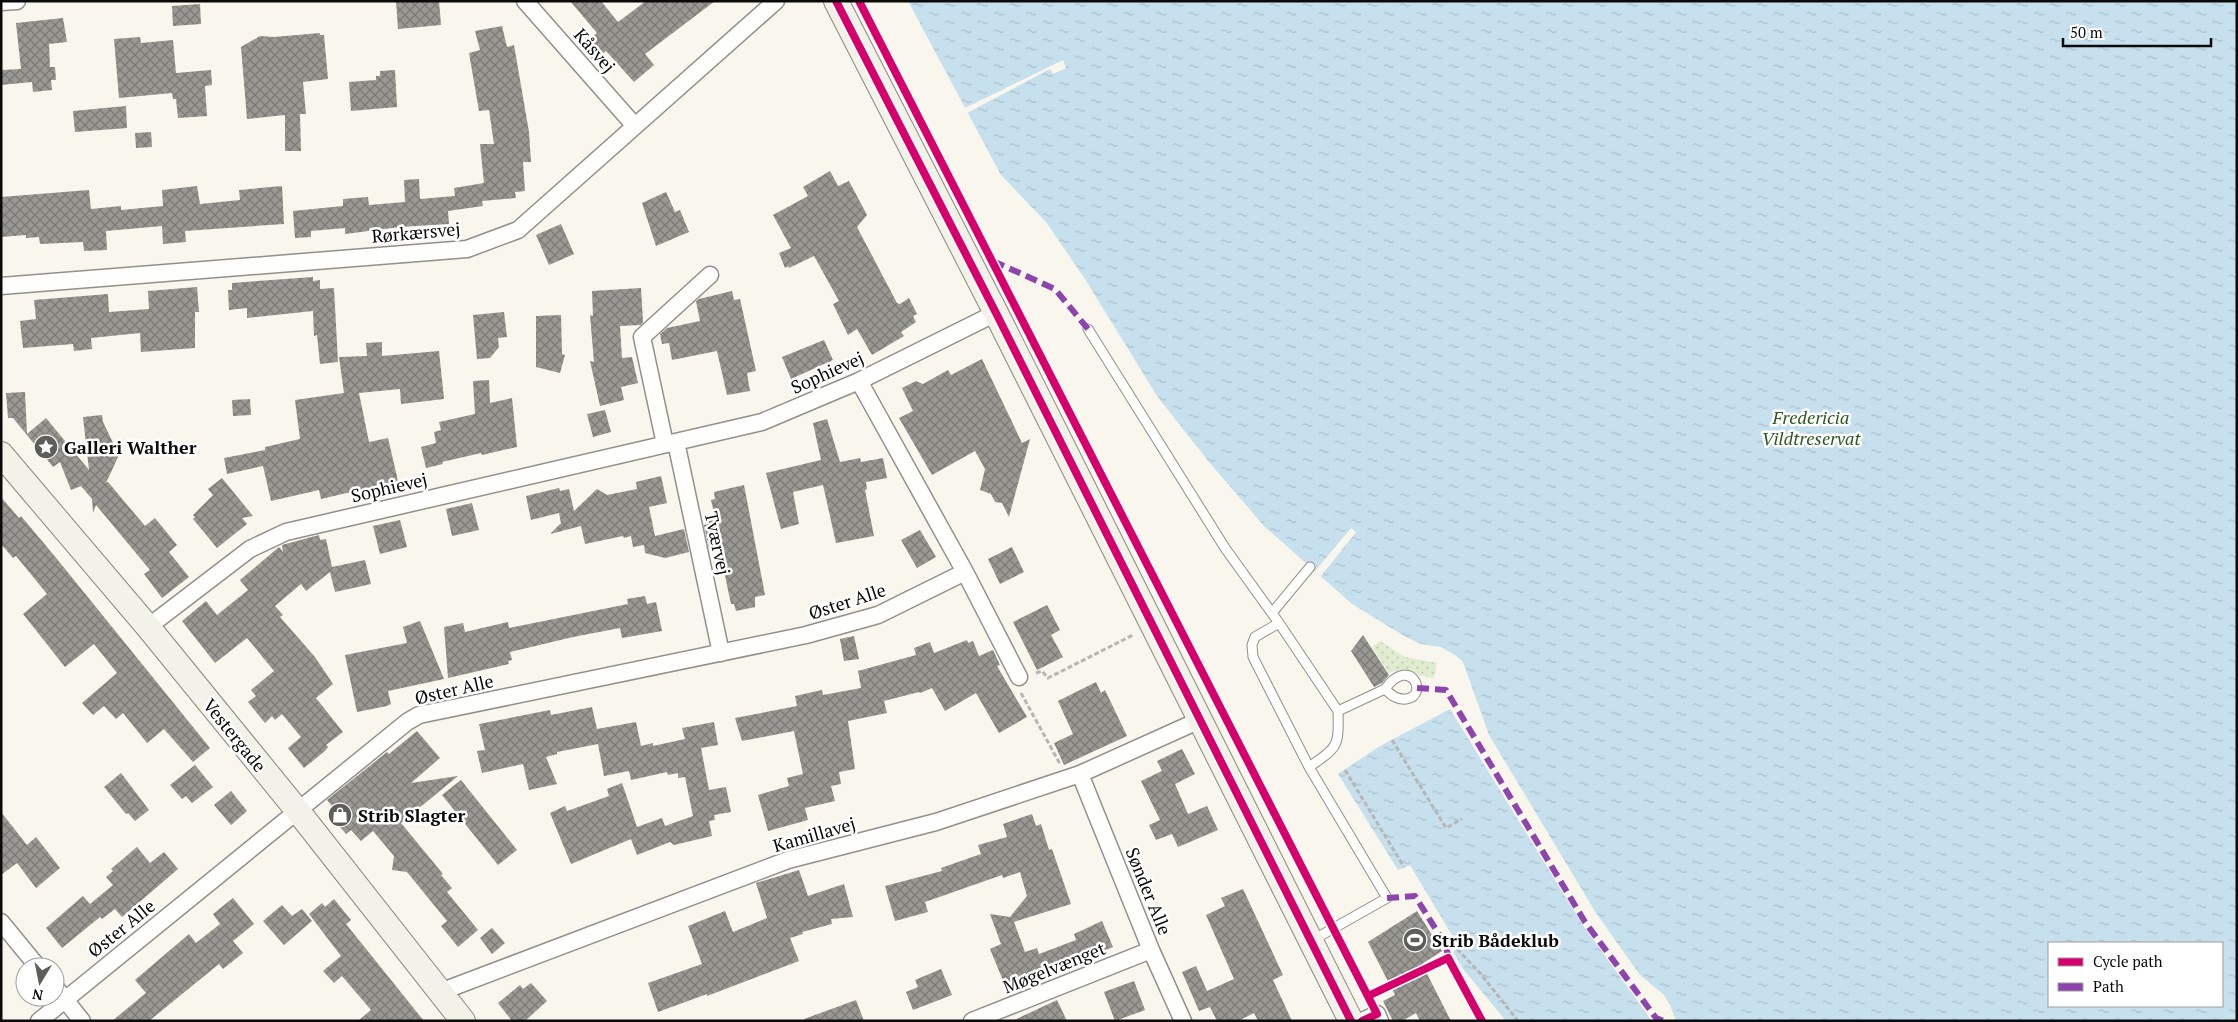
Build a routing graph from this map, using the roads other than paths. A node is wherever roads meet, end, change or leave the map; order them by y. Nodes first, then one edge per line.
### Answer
1 (17, 1) edge
2 (525, 1) edge
3 (776, 1) edge
4 (836, 1) edge
5 (1, 2) edge
6 (634, 125) junction
7 (710, 275) dead end
8 (1, 286) edge
9 (996, 313) junction
10 (1088, 329) dead end
11 (859, 381) junction
12 (670, 443) junction
13 (1, 454) edge
14 (1310, 567) dead end
15 (965, 572) junction
16 (1272, 613) junction
17 (1279, 623) junction
18 (148, 627) junction
19 (721, 652) junction
20 (1019, 677) road end
21 (1385, 689) dead end
22 (1338, 711) junction
23 (1200, 720) junction
24 (1309, 767) junction
25 (1080, 774) junction
26 (297, 810) junction
27 (1, 922) edge
28 (1310, 941) junction
29 (1151, 950) junction
30 (30, 957) edge
31 (440, 992) junction
32 (66, 1000) junction
33 (39, 1021) edge
34 (82, 1021) edge
35 (463, 1021) edge
36 (972, 1021) edge
37 (1183, 1021) edge
38 (1351, 1021) edge
39 (1362, 1021) edge
40 (1380, 1021) edge

1 - 5 street
2 - 6 street, Kåsvej
3 - 6 street, Rørkærsvej
4 - 9 street
6 - 8 street, Rørkærsvej
7 - 12 street
9 - 11 street, Sophievej
9 - 23 street
10 - 16 lane
11 - 12 street, Sophievej
11 - 15 street
12 - 18 street, Sophievej
12 - 19 street, Tværvej
13 - 18 street, Vestergade
14 - 16 lane
15 - 19 street, Øster Alle
15 - 20 street
16 - 17 lane
17 - 22 lane
17 - 24 lane
18 - 26 street, Vestergade
19 - 26 street, Øster Alle
21 - 22 lane
22 - 24 lane
23 - 25 street, Kamillavej
23 - 28 street
24 - 28 lane
25 - 29 street, Sønder Alle
25 - 31 street, Kamillavej
26 - 31 street, Vestergade
26 - 32 street, Øster Alle
27 - 30 street
28 - 38 street
29 - 36 street, Møgelvænget
29 - 37 street, Sønder Alle
31 - 35 street, Vestergade
32 - 33 street, Øster Alle
32 - 34 street
39 - 40 street

